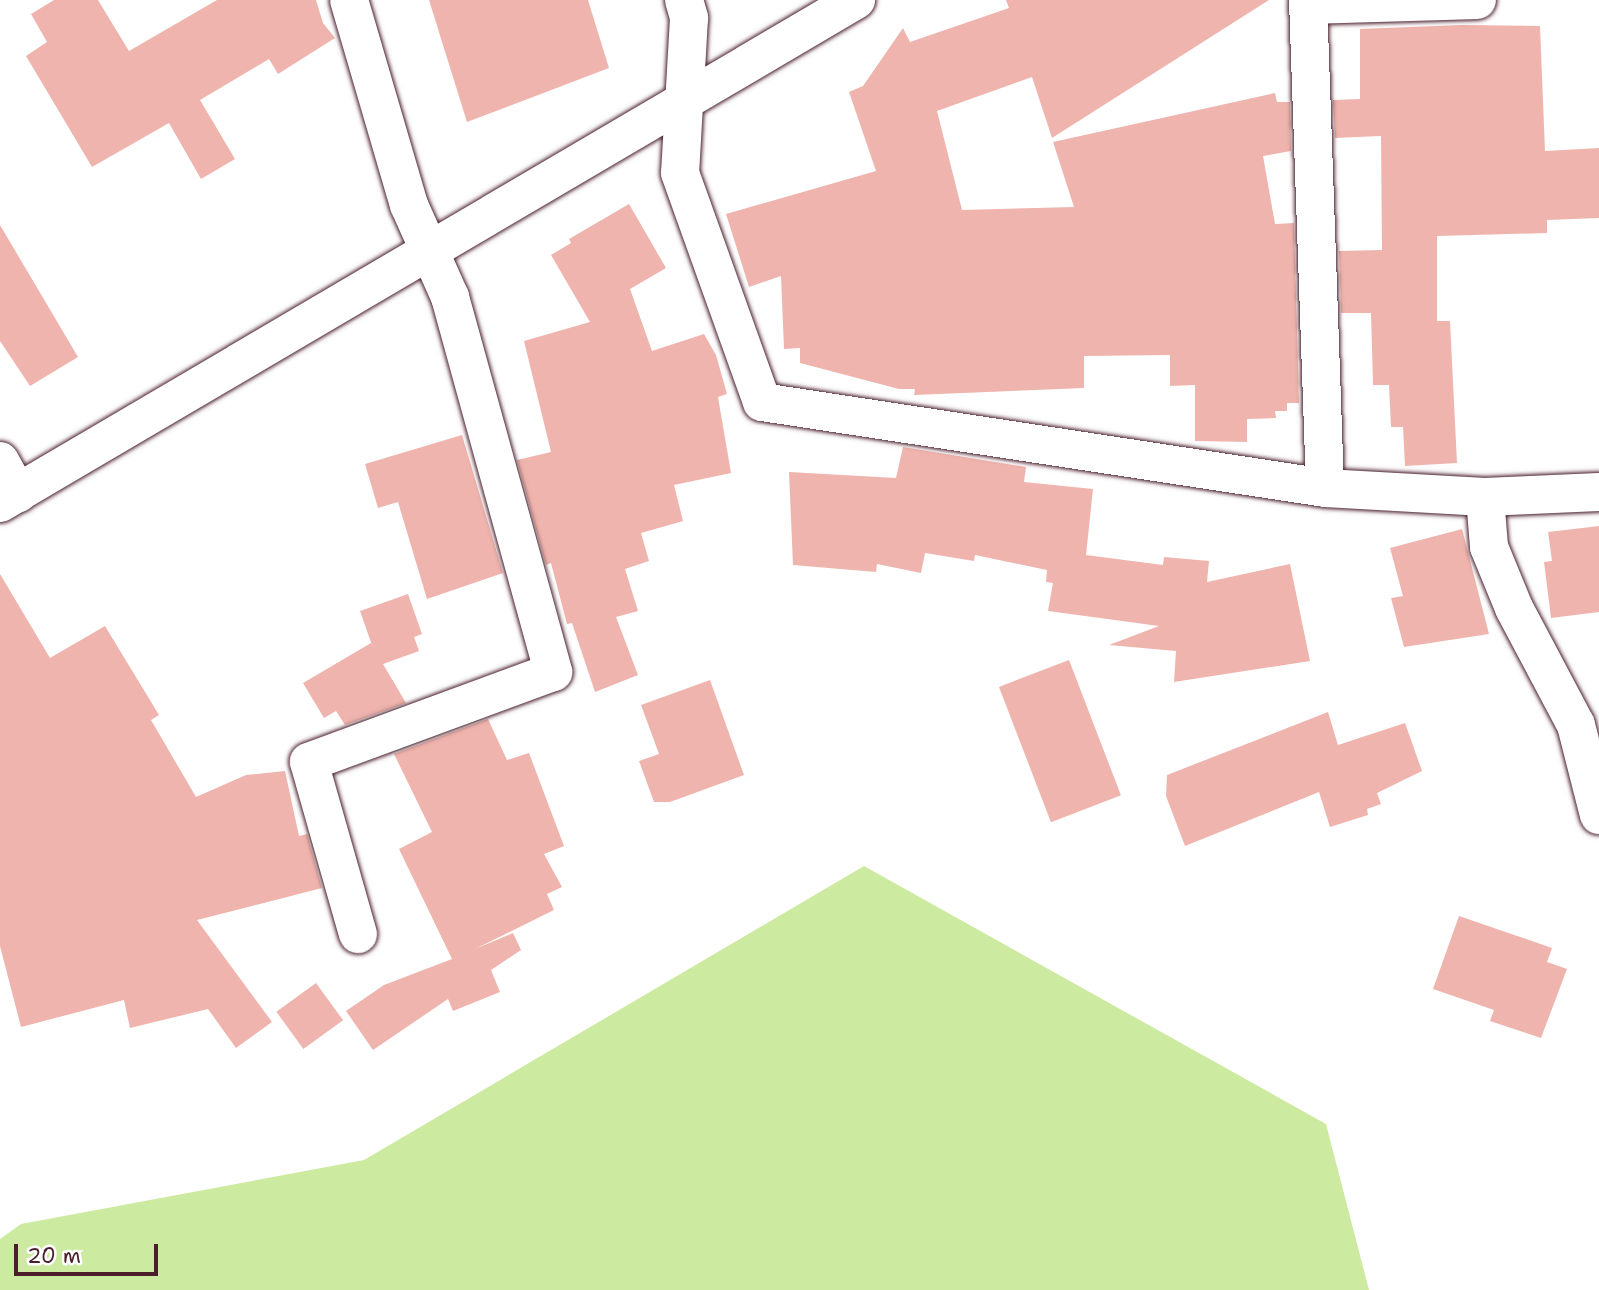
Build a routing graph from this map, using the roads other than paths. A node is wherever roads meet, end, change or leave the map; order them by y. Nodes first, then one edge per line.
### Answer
1 (349, 0) edge
2 (684, 0) edge
3 (856, 0) edge
4 (1477, 0) edge
5 (1309, 2) edge
6 (686, 100) junction
7 (429, 252) junction
8 (6, 486) edge
9 (1325, 488) junction
10 (1599, 492) edge
11 (1486, 497) junction
12 (1599, 815) edge
13 (358, 934) dead end

1 - 7 street
2 - 6 street
3 - 6 street
4 - 5 street
5 - 9 street
6 - 7 street
6 - 9 street
7 - 8 street
7 - 13 street
9 - 11 street
10 - 11 street
11 - 12 street

